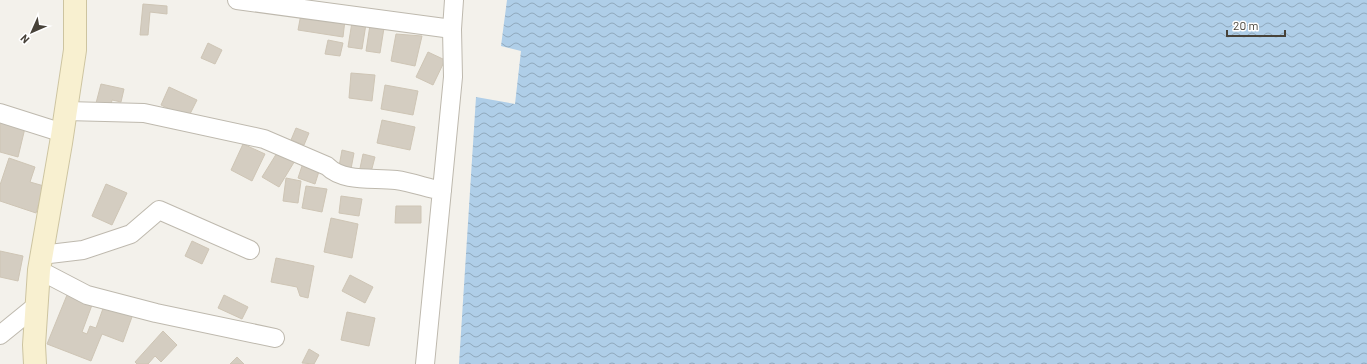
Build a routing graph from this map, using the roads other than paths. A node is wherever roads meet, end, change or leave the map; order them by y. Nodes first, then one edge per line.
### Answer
1 (75, 0) edge
2 (238, 0) edge
3 (454, 0) edge
4 (452, 29) junction
5 (66, 111) junction
6 (0, 113) edge
7 (63, 133) junction
8 (442, 191) junction
9 (250, 250) dead end
10 (40, 263) junction
11 (37, 305) junction
12 (0, 335) edge
13 (275, 338) dead end
14 (35, 364) edge
15 (425, 364) edge

1 - 5 main road
2 - 4 street
3 - 4 street
4 - 8 street
5 - 7 main road
5 - 8 street
6 - 7 street
7 - 10 main road
8 - 15 street
9 - 10 street
10 - 11 main road
10 - 13 street
11 - 12 street
11 - 14 main road

